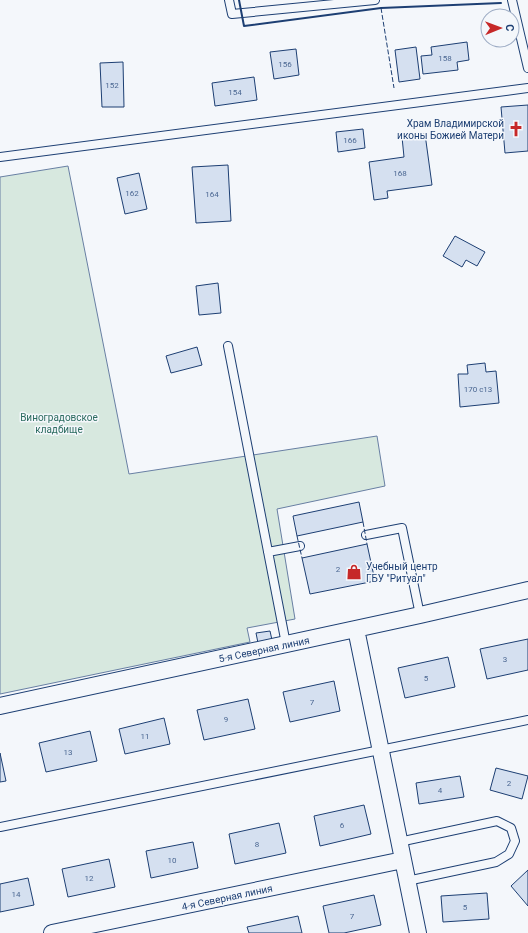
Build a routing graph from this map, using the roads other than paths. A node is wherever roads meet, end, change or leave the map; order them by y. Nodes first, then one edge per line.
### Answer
1 (229, 0) edge
2 (375, 0) edge
3 (512, 0) edge
4 (528, 68) edge
5 (528, 88) edge
6 (0, 157) edge
7 (228, 346) dead end
8 (366, 535) dead end
9 (300, 546) dead end
10 (268, 552) junction
11 (528, 590) edge
12 (420, 616) junction
13 (356, 629) junction
14 (286, 644) junction
15 (0, 706) edge
16 (528, 720) edge
17 (381, 750) junction
18 (0, 827) edge
19 (399, 842) junction
20 (403, 860) junction
21 (407, 881) junction
22 (52, 933) edge
23 (418, 933) edge

1 - 2 lane
3 - 4 lane
5 - 6 lane
7 - 10 lane
8 - 12 lane
9 - 10 lane
10 - 14 lane
11 - 12 street, 5-я Северная линия
12 - 13 street, 5-я Северная линия
13 - 14 street, 5-я Северная линия
13 - 17 street
14 - 15 street, 5-я Северная линия
16 - 17 lane
17 - 18 lane
17 - 19 street
19 - 20 street
19 - 21 lane
20 - 21 street
20 - 22 street, 4-я Северная линия
21 - 23 street

